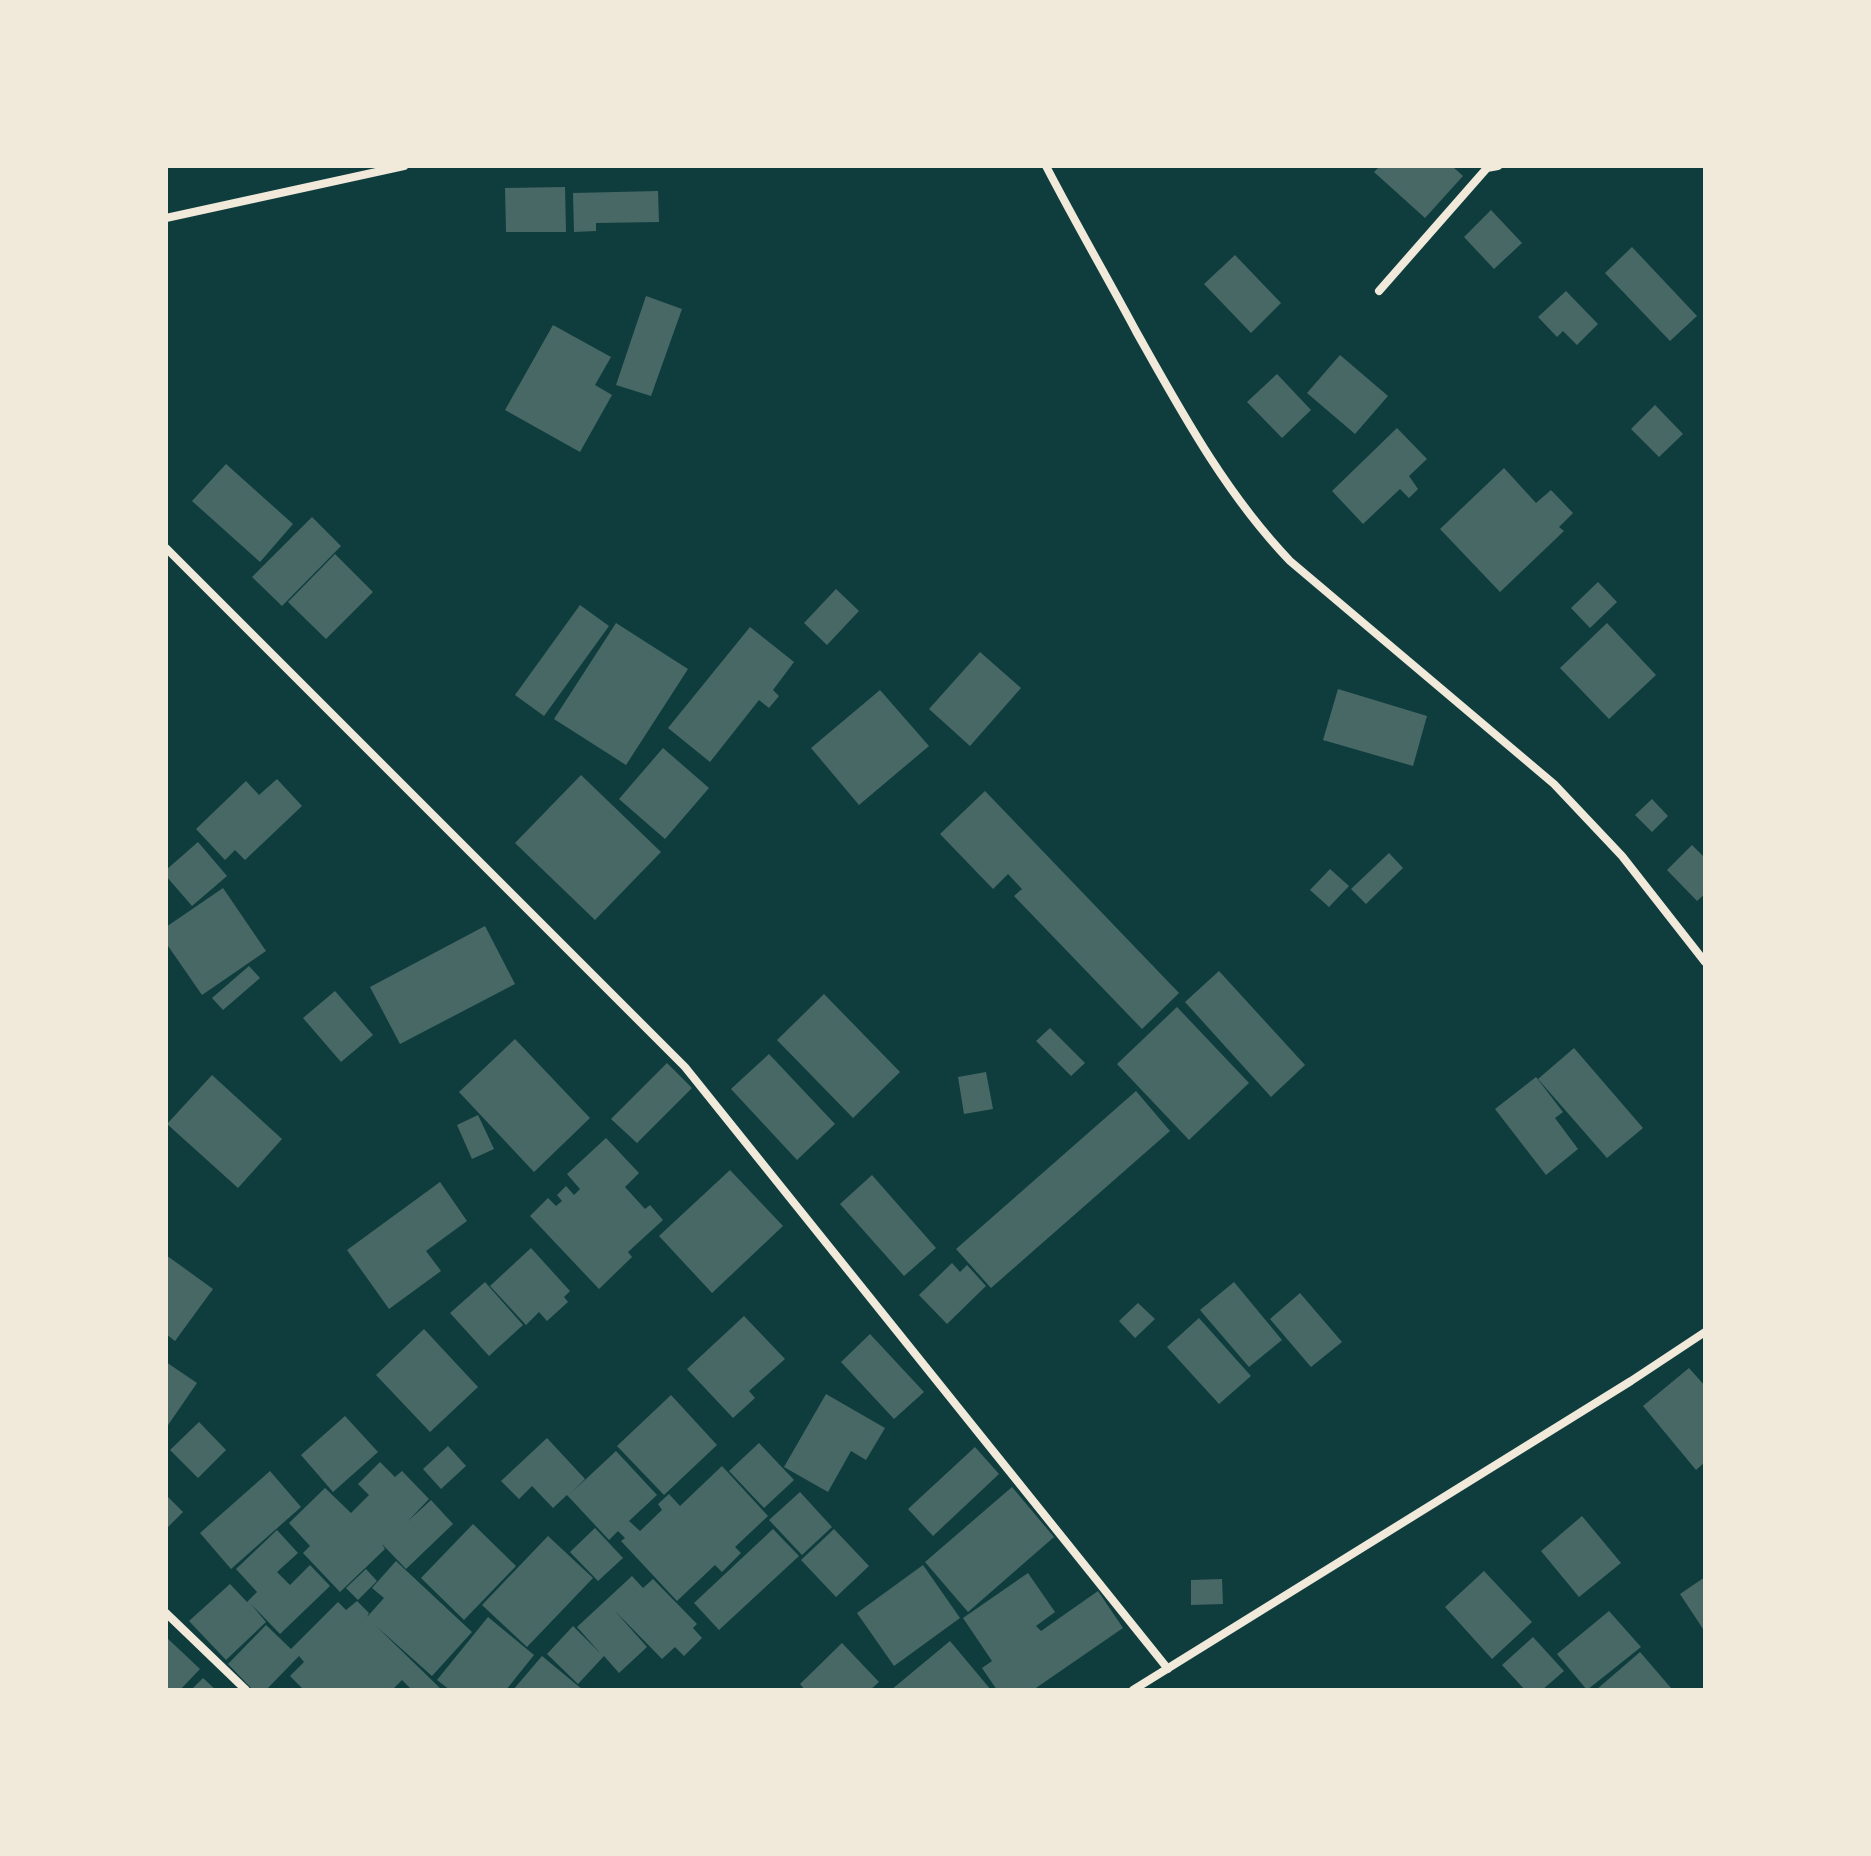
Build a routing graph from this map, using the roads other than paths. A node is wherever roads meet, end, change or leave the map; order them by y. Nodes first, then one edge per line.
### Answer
1 (404, 166) edge
2 (1046, 166) edge
3 (1498, 166) edge
4 (166, 218) edge
5 (1379, 291) dead end
6 (166, 548) edge
7 (1705, 962) edge
8 (1705, 1332) edge
9 (166, 1613) edge
10 (1168, 1669) junction
11 (246, 1690) edge
12 (1133, 1690) edge

1 - 4 street
2 - 7 street
3 - 5 street
6 - 10 street
8 - 10 street
9 - 11 street
10 - 12 street

